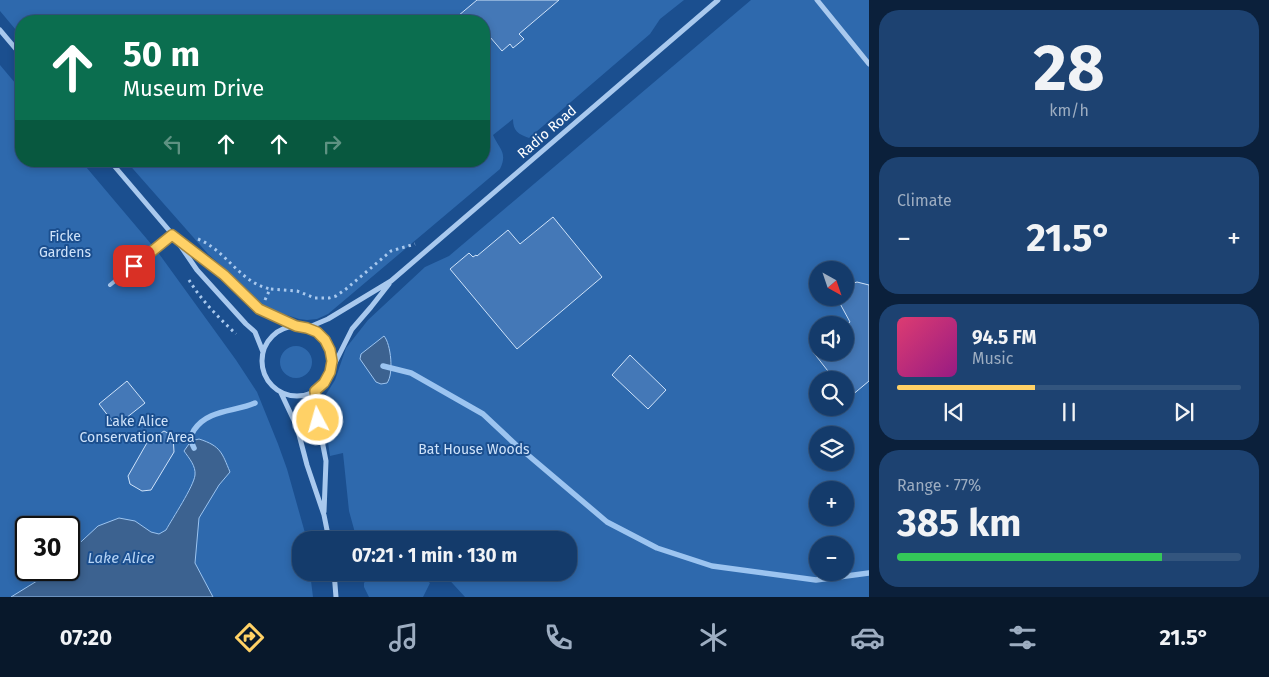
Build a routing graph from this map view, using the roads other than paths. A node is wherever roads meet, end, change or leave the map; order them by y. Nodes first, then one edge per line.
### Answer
1 (718, 0) edge
2 (817, 0) edge
3 (0, 30) edge
4 (15, 48) edge
5 (869, 64) edge
6 (115, 167) edge
7 (172, 235) junction
8 (391, 282) junction
9 (110, 285) dead end
10 (296, 326) junction
11 (307, 328) junction
12 (263, 352) junction
13 (330, 372) junction
14 (315, 391) junction
15 (281, 393) junction
16 (324, 515) junction
17 (327, 531) edge
18 (335, 581) edge
19 (336, 597) edge

1 - 8 street, Radio Road
2 - 5 street
3 - 4 street
6 - 7 street
7 - 9 lane
7 - 10 street
7 - 12 street
8 - 11 street, Radio Road
8 - 13 street, Radio Road
10 - 11 street
10 - 12 street
11 - 13 street
12 - 15 street
13 - 14 street
14 - 15 street
14 - 16 street
15 - 16 street
16 - 17 street
18 - 19 street

